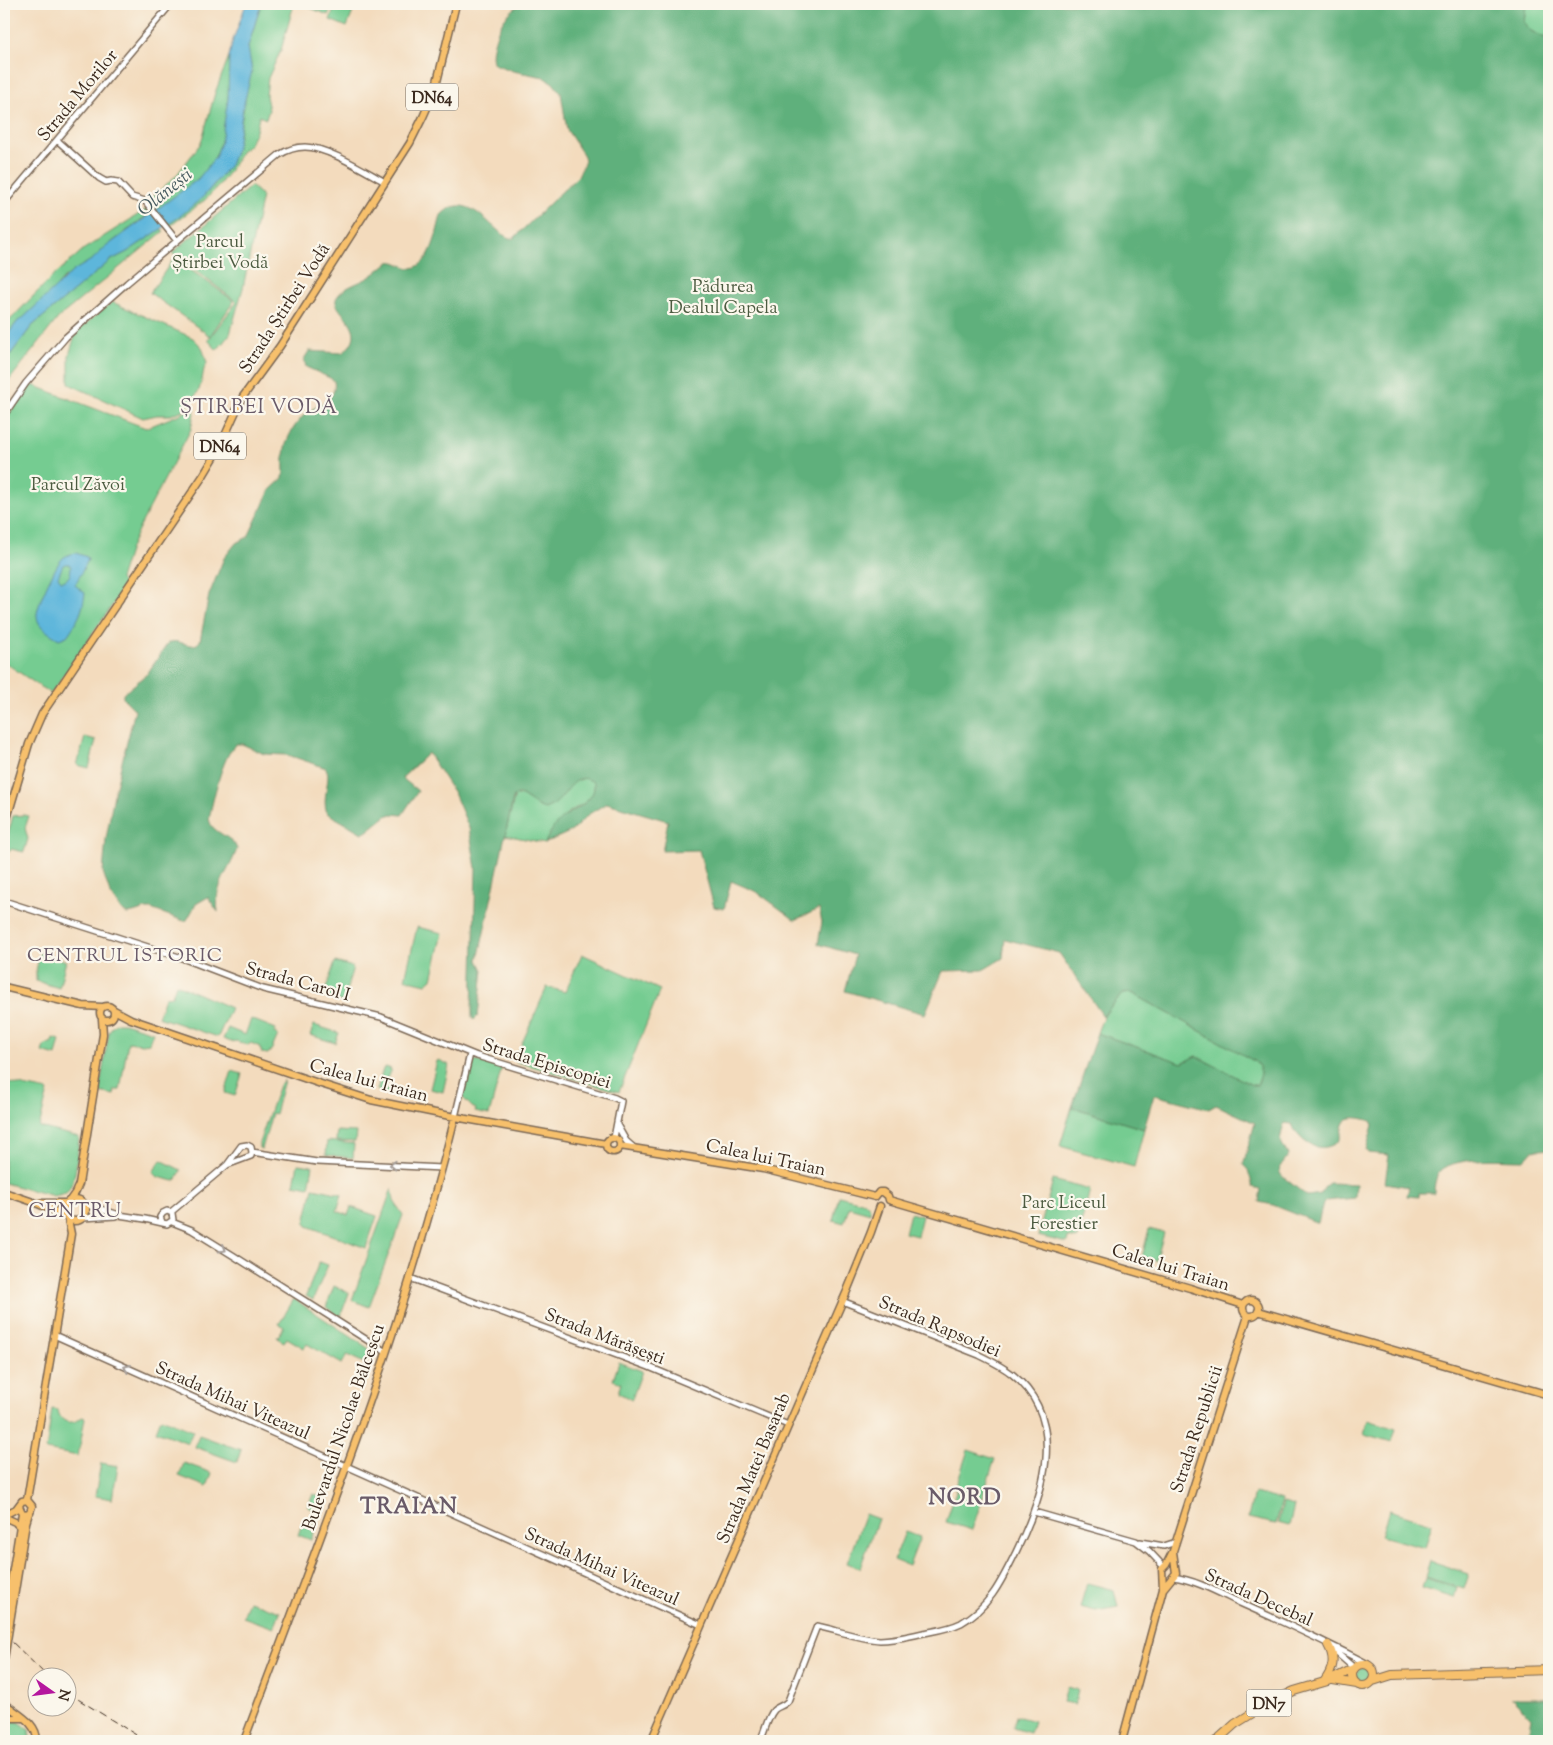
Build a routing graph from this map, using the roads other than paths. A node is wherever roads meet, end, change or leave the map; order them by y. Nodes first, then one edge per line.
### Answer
1 (171, 4) edge
2 (456, 4) edge
3 (57, 140) junction
4 (384, 182) junction
5 (4, 203) edge
6 (177, 241) junction
7 (4, 415) edge
8 (4, 829) edge
9 (4, 901) edge
10 (4, 987) edge
11 (83, 1006) junction
12 (102, 1007) junction
13 (114, 1010) junction
14 (106, 1019) junction
15 (130, 1019) junction
16 (470, 1054) junction
17 (455, 1117) junction
18 (617, 1125) junction
19 (614, 1138) junction
20 (606, 1144) junction
21 (620, 1146) junction
22 (635, 1148) junction
23 (238, 1152) junction
24 (252, 1152) junction
25 (246, 1158) junction
26 (227, 1165) junction
27 (442, 1168) junction
28 (79, 1184) junction
29 (4, 1192) edge
30 (875, 1197) junction
31 (889, 1200) junction
32 (68, 1202) junction
33 (83, 1202) junction
34 (36, 1203) junction
35 (880, 1206) junction
36 (171, 1212) junction
37 (120, 1215) junction
38 (161, 1216) junction
39 (67, 1217) junction
40 (146, 1218) junction
41 (80, 1220) junction
42 (162, 1222) junction
43 (172, 1222) junction
44 (71, 1234) junction
45 (410, 1278) junction
46 (842, 1301) junction
47 (1243, 1305) junction
48 (1258, 1311) junction
49 (1248, 1316) junction
50 (54, 1335) junction
51 (386, 1352) junction
52 (1549, 1395) edge
53 (788, 1425) junction
54 (347, 1466) junction
55 (27, 1500) junction
56 (23, 1511) junction
57 (1034, 1512) junction
58 (4, 1516) edge
59 (20, 1527) junction
60 (1136, 1541) junction
61 (1176, 1542) junction
62 (1173, 1551) junction
63 (18, 1555) junction
64 (1165, 1566) junction
65 (1174, 1574) junction
66 (1163, 1575) junction
67 (1163, 1589) junction
68 (701, 1625) junction
69 (4, 1626) edge
70 (1320, 1640) junction
71 (1328, 1646) junction
72 (4, 1659) edge
73 (1370, 1666) junction
74 (1353, 1669) junction
75 (1549, 1670) edge
76 (1392, 1675) junction
77 (1327, 1681) junction
78 (1373, 1681) junction
79 (1356, 1684) junction
80 (4, 1704) edge
81 (4, 1716) edge
82 (23, 1718) junction
83 (37, 1741) edge
84 (244, 1741) edge
85 (651, 1741) edge
86 (760, 1741) edge
87 (1122, 1741) edge
88 (1216, 1741) edge

1 - 3 street, Strada Morilor
2 - 4 main road, Strada Știrbei Vodă / DN64
3 - 5 street, Strada Morilor
3 - 6 street
4 - 6 street
4 - 8 main road, Strada Știrbei Vodă / DN64
6 - 7 street
9 - 16 street, Strada Carol I
10 - 11 main road
11 - 12 main road
11 - 14 main road
12 - 13 main road
12 - 14 main road
13 - 14 main road
13 - 15 main road, Calea lui Traian
14 - 15 main road, Calea lui Traian
14 - 28 main road
15 - 17 main road, Calea lui Traian
16 - 17 street, Strada Episcopiei
16 - 18 street, Strada Episcopiei
17 - 20 main road, Calea lui Traian
17 - 27 main road, Bulevardul Nicolae Bălcescu
18 - 19 street
18 - 22 street
19 - 20 main road
19 - 21 main road
20 - 21 main road, Calea lui Traian
21 - 22 main road, Calea lui Traian
22 - 30 main road, Calea lui Traian
23 - 24 street
23 - 25 street
23 - 26 street
24 - 25 street
27 -> 24 street
25 - 26 street
26 - 36 street
27 - 45 main road, Bulevardul Nicolae Bălcescu
28 - 32 main road
28 - 33 main road
29 - 34 main road
30 - 31 main road, Calea lui Traian
30 - 35 main road
31 - 35 main road
31 - 47 main road, Calea lui Traian
32 - 33 main road
32 - 34 main road
32 - 39 main road
33 - 37 street
33 - 41 main road
34 - 39 main road
35 - 46 main road, Strada Matei Basarab
36 - 38 street
36 - 43 street
37 - 40 street
37 - 41 street
38 - 40 street
38 - 42 street
39 - 41 main road
39 - 44 main road
40 - 42 street
41 - 44 main road
42 - 43 street
43 -> 51 street
44 - 50 main road
45 - 51 main road, Bulevardul Nicolae Bălcescu
45 - 53 street, Strada Mărășești
46 - 53 main road, Strada Matei Basarab
46 - 57 street, Strada Rapsodiei
47 - 48 main road, Calea lui Traian
47 - 49 main road, Calea lui Traian
48 - 49 main road
48 - 52 main road, Calea lui Traian
49 - 61 main road, Strada Republicii
54 -> 50 street, Strada Mihai Viteazul
50 - 55 main road
51 - 54 main road, Bulevardul Nicolae Bălcescu
53 - 68 main road, Strada Matei Basarab
54 - 68 street, Strada Mihai Viteazul
54 - 84 main road, Bulevardul Nicolae Bălcescu
55 - 56 main road
55 - 56 main road
56 - 58 main road
56 - 59 main road
56 - 63 main road
57 - 60 street
57 - 86 street, Strada Rapsodiei
58 - 59 main road
59 - 63 main road
60 - 61 street
60 - 64 street
61 - 62 main road, Strada Republicii
62 - 64 main road, Strada Republicii
62 - 65 main road, Strada Republicii
63 - 69 main road
63 - 72 main road, bridge
64 - 65 main road
64 - 66 main road, Strada Republicii
65 - 66 main road
65 - 67 main road, Strada Republicii
65 - 70 street, Strada Decebal
66 - 67 main road, Strada Republicii
67 - 87 main road, Strada Republicii
68 - 85 main road, Strada Matei Basarab
70 - 71 street, Strada Decebal
70 - 73 street, Strada Decebal
71 - 74 street, Strada Decebal
71 - 77 highway
73 - 74 highway, DN7
73 - 76 highway, DN7
73 - 78 highway
74 - 77 highway, DN7
74 - 79 highway
75 - 76 highway, DN7
76 - 78 highway, DN7
77 - 79 highway, DN7
77 - 88 highway, DN7
78 - 79 highway, DN7
80 - 81 main road
80 - 82 main road
81 - 82 main road
82 - 83 main road

